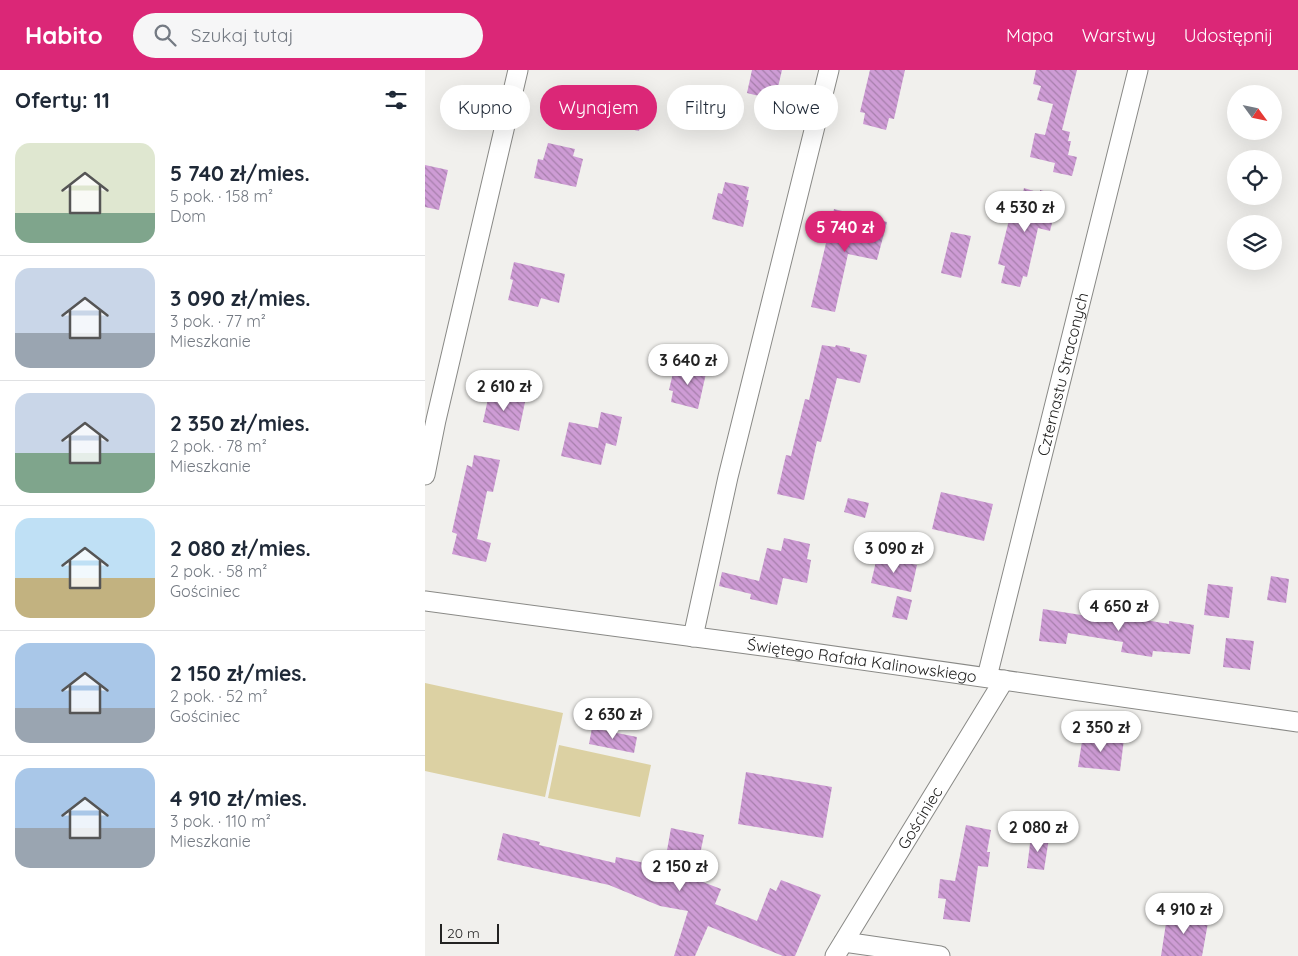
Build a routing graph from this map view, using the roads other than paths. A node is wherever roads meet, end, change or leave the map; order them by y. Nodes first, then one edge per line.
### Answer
1 (518, 70) edge
2 (829, 70) edge
3 (1138, 70) edge
4 (425, 475) edge
5 (425, 601) edge
6 (693, 637) junction
7 (995, 678) junction
8 (1298, 722) edge
9 (839, 949) edge
10 (940, 956) edge

1 - 4 street
2 - 6 street
3 - 7 street, Czternastu Straconych
5 - 6 street, Świętego Rafała Kalinowskiego
6 - 7 street, Świętego Rafała Kalinowskiego
7 - 8 street, Świętego Rafała Kalinowskiego
7 - 9 street, Gościniec
9 - 10 street

